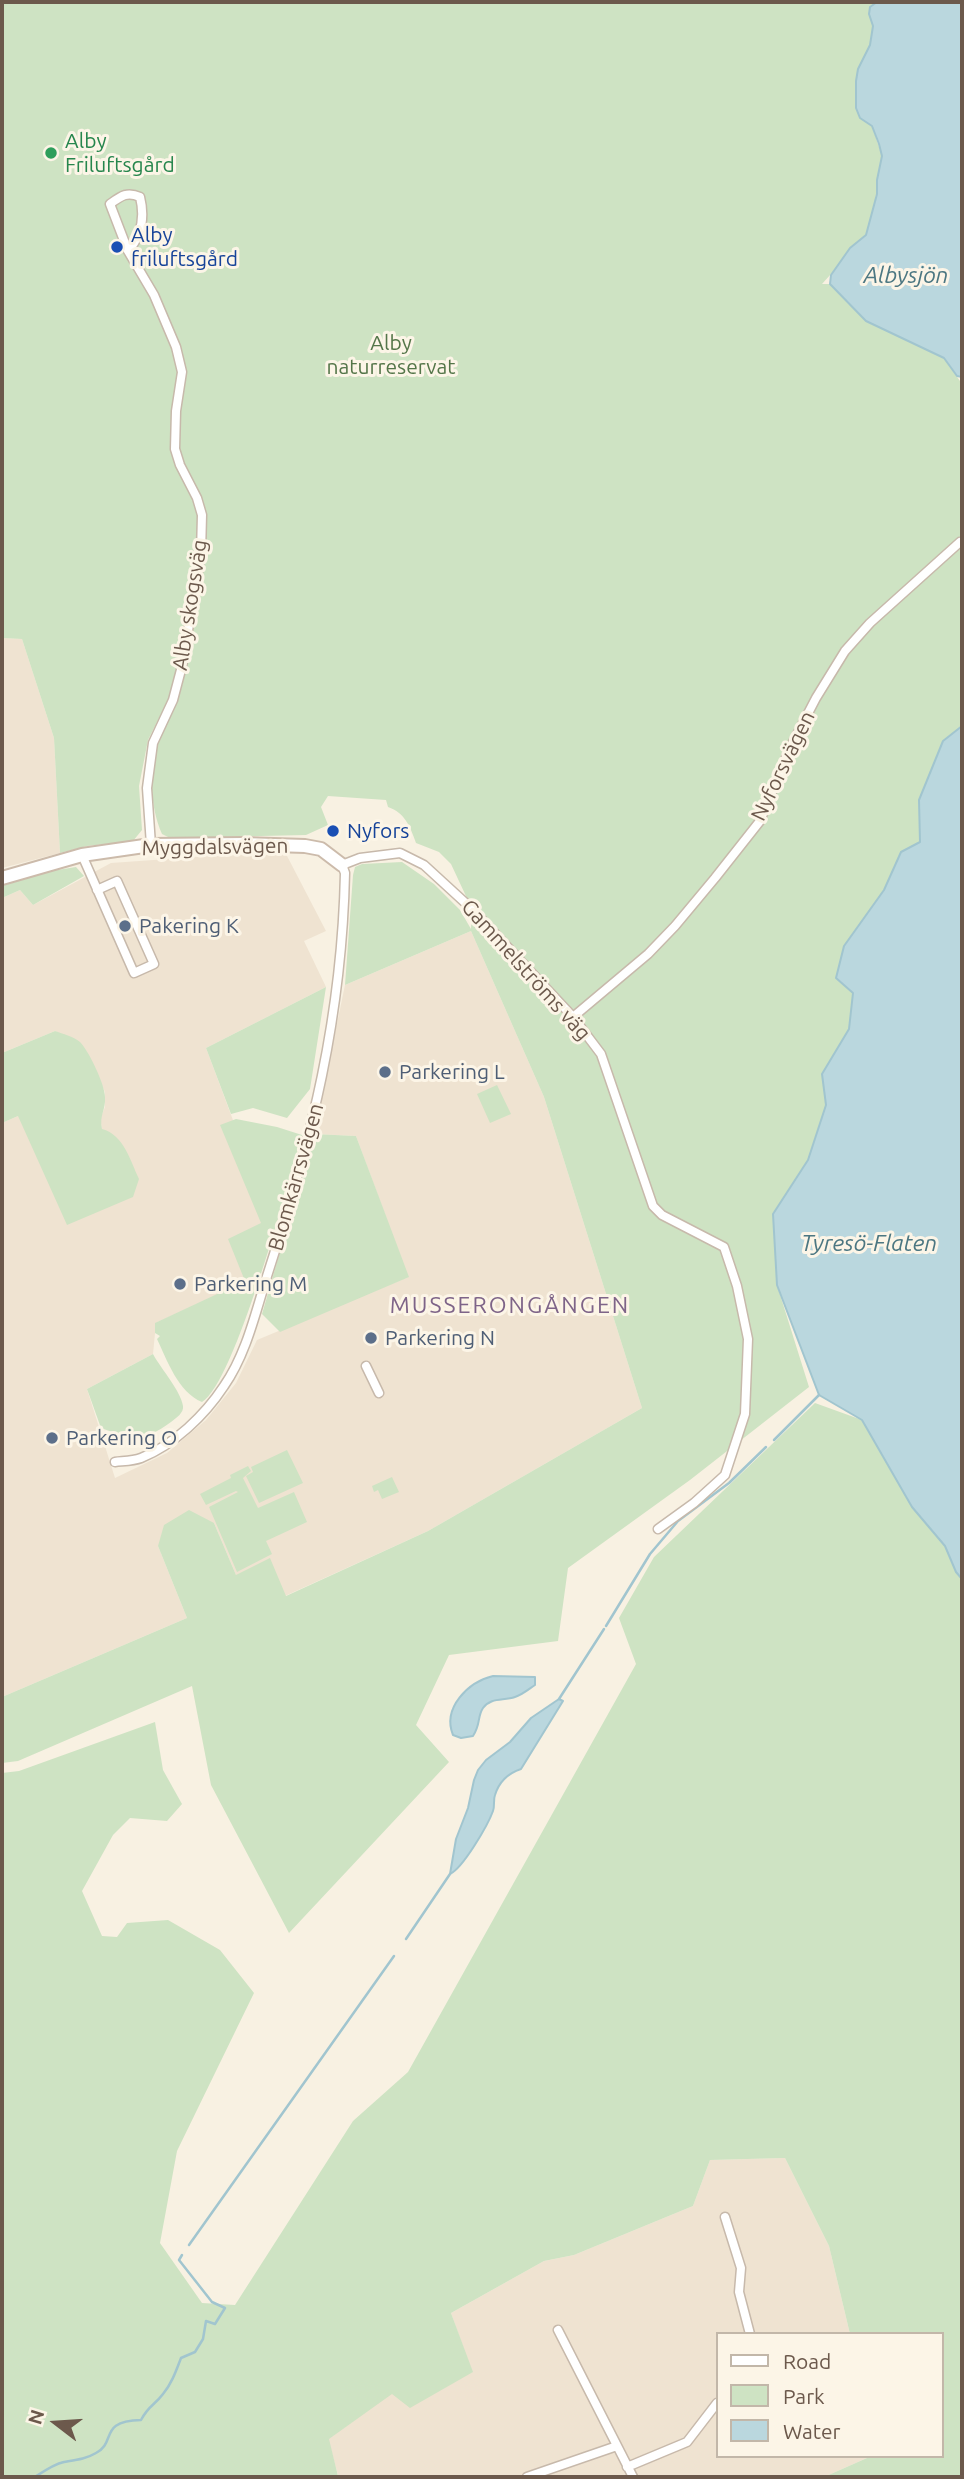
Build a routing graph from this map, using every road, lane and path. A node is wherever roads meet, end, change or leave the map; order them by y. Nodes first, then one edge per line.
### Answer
1 (128, 251) junction
2 (960, 542) dead end
3 (151, 845) junction
4 (82, 855) junction
5 (342, 865) junction
6 (2, 878) edge
7 (97, 890) junction
8 (573, 1017) junction
9 (366, 1366) dead end
10 (379, 1393) dead end
11 (115, 1462) dead end
12 (658, 1529) dead end
13 (725, 2217) dead end
14 (558, 2330) dead end
15 (749, 2332) edge
16 (716, 2404) edge
17 (617, 2446) junction
18 (627, 2466) junction
19 (527, 2477) edge
20 (633, 2477) edge

1 - 1 street, Alby skogsväg
1 - 3 street, Alby skogsväg
2 - 8 street, Nyforsvägen
3 - 4 street, Myggdalsvägen
3 - 5 street, Myggdalsvägen
4 - 6 street, Myggdalsvägen
4 - 7 street
5 - 8 street, Gammelströms väg
5 - 11 street, Blomkärrsvägen
7 - 7 street
8 - 12 street, Gammelströms väg
9 - 10 street
13 - 15 street
14 - 17 street
16 - 18 street
17 - 18 street
17 - 19 street
18 - 20 street

